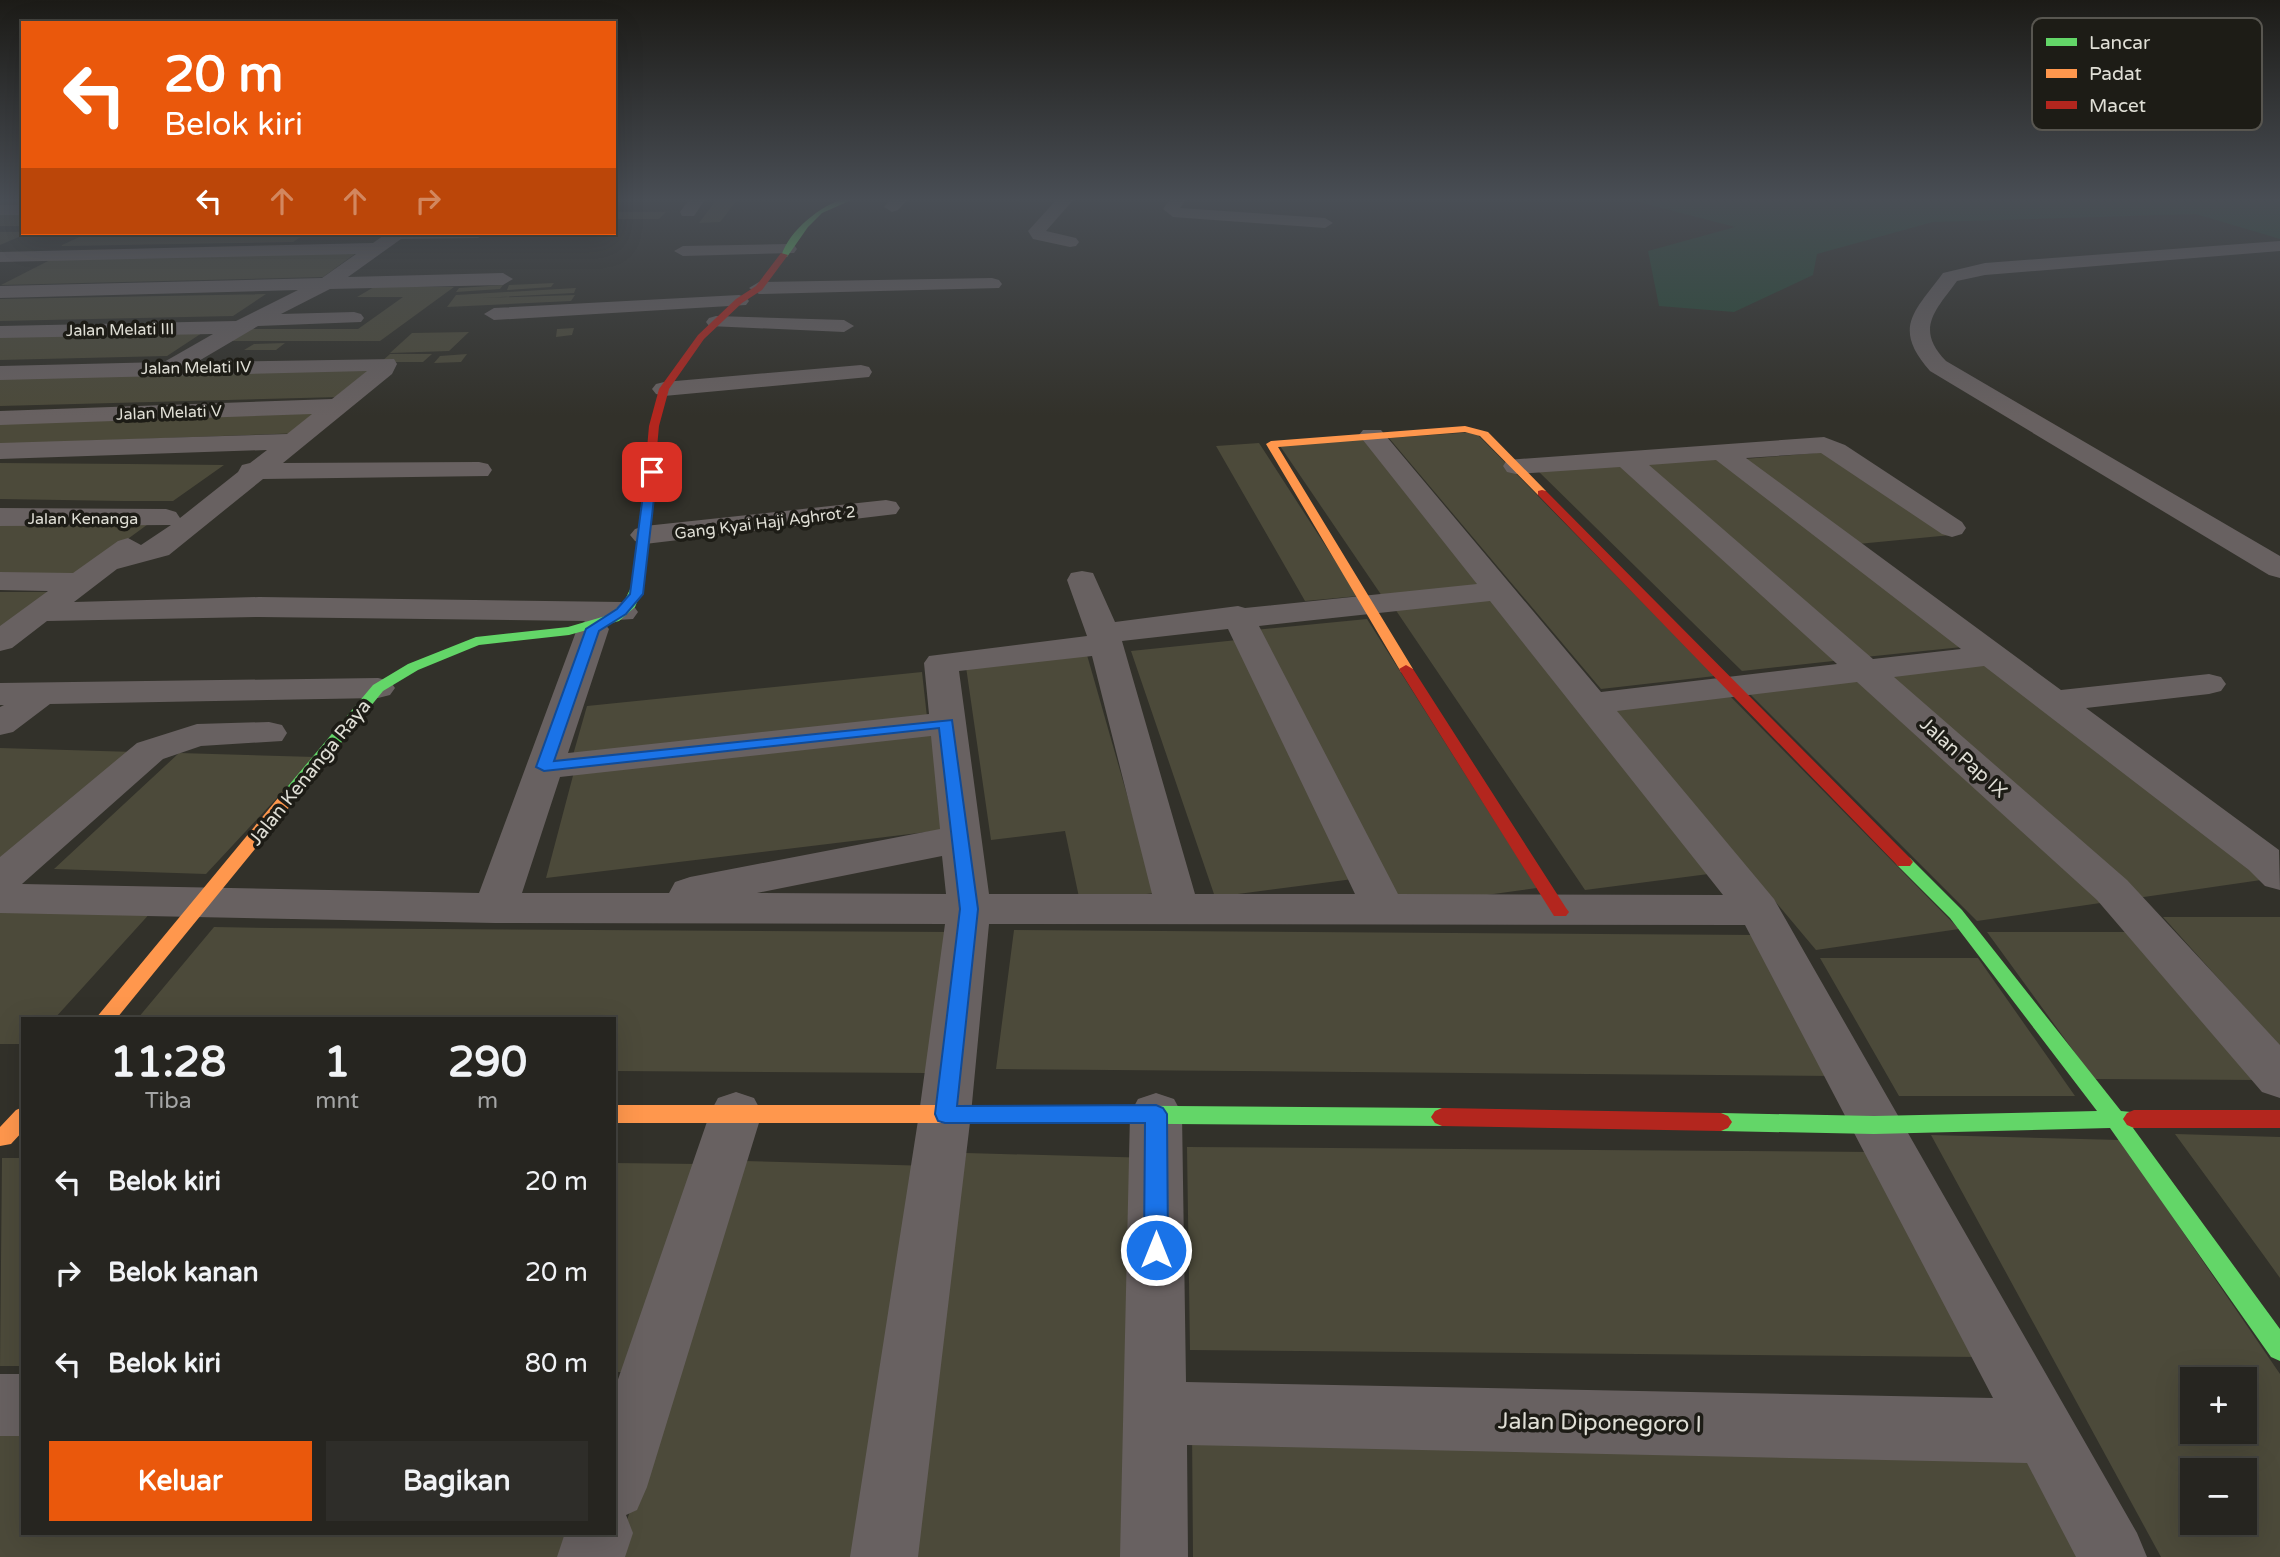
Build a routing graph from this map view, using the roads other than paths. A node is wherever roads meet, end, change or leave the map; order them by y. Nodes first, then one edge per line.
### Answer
1 (343, 271) edge
2 (772, 271) edge
3 (1975, 271) edge
4 (503, 279) dead end
5 (327, 282) junction
6 (992, 284) dead end
7 (760, 288) junction
8 (0, 292) edge
9 (739, 301) junction
10 (494, 314) dead end
11 (354, 318) dead end
12 (716, 322) junction
13 (245, 324) junction
14 (844, 326) dead end
15 (0, 332) edge
16 (171, 368) junction
17 (861, 372) dead end
18 (0, 373) edge
19 (664, 389) junction
20 (338, 406) junction
21 (0, 418) edge
22 (1372, 435) junction
23 (296, 441) junction
24 (266, 442) junction
25 (0, 451) edge
26 (1720, 451) junction
27 (1626, 458) junction
28 (0, 461) edge
29 (1516, 466) junction
30 (242, 468) junction
31 (479, 470) dead end
32 (886, 508) dead end
33 (0, 517) edge
34 (166, 518) junction
35 (1952, 528) dead end
36 (645, 536) junction
37 (106, 563) junction
38 (2280, 569) edge
39 (1082, 580) dead end
40 (0, 581) edge
41 (80, 582) junction
42 (1496, 591) junction
43 (1366, 606) junction
44 (40, 612) junction
45 (622, 612) junction
46 (1238, 616) junction
47 (593, 629) junction
48 (1105, 638) junction
49 (0, 641) edge
50 (1992, 655) junction
51 (1867, 671) junction
52 (2209, 684) dead end
53 (1728, 685) junction
54 (379, 688) junction
55 (0, 694) edge
56 (41, 694) junction
57 (2053, 701) junction
58 (1588, 704) junction
59 (946, 723) junction
60 (0, 724) edge
61 (270, 733) dead end
62 (544, 767) junction
63 (959, 839) junction
64 (2280, 876) edge
65 (0, 880) edge
66 (0, 898) edge
67 (203, 901) junction
68 (495, 908) junction
69 (606, 908) junction
70 (969, 909) junction
71 (1178, 909) junction
72 (1759, 910) junction
73 (1385, 911) junction
74 (1560, 912) junction
75 (107, 1017) edge
76 (2280, 1078) edge
77 (736, 1113) junction
78 (616, 1114) edge
79 (945, 1114) junction
80 (1156, 1114) junction
81 (2115, 1119) junction
82 (2280, 1119) edge
83 (1874, 1125) junction
84 (2280, 1349) edge
85 (0, 1405) edge
86 (21, 1405) edge
87 (627, 1406) edge
88 (1156, 1413) junction
89 (2043, 1431) junction
90 (616, 1475) edge
91 (598, 1535) edge
92 (592, 1557) edge
93 (884, 1557) edge
94 (1154, 1557) edge
95 (2113, 1557) edge

1 - 5 street
2 - 7 street
3 - 38 street
4 - 5 street
5 - 8 street
5 - 13 street
6 - 7 street
7 - 9 street
9 - 10 street
9 - 12 street
11 - 13 street, Jalan Melati III
12 - 14 street
12 - 19 street
13 - 15 street, Jalan Melati III
13 - 16 street
16 - 18 street, Jalan Melati IV
16 - 20 street, Jalan Melati IV
17 - 19 street
19 - 36 street
20 - 21 street, Jalan Melati V
20 - 23 street
22 - 29 street
22 - 42 street
22 - 43 street
23 - 24 street
23 - 30 street
24 - 25 street
24 - 30 street
26 - 27 street
26 - 35 street
26 - 50 street
27 - 29 street
27 - 51 street, Jalan Pap IX
28 - 30 street
29 - 53 street
30 - 31 street
30 - 34 street
30 - 37 street
32 - 36 street, Gang Kyai Haji Aghrot 2
33 - 34 street, Jalan Kenanga
34 - 37 street
36 - 45 street
37 - 41 street
39 - 48 street
40 - 41 street
41 - 44 street
42 - 43 street
42 - 58 street
43 - 46 street
43 - 74 street
44 - 45 street
44 - 49 street
45 - 47 street
46 - 48 street
46 - 73 street
47 - 54 street
47 - 62 street
48 - 59 street
48 - 71 street
50 - 51 street
50 - 57 street
51 - 53 street
51 - 76 street, Jalan Pap IX
52 - 57 street
53 - 58 street
53 - 81 street
54 - 56 street, Jalan Kenanga Raya
54 - 67 street, Jalan Kenanga Raya
55 - 56 street, Jalan Kenanga Raya
56 - 60 street
57 - 64 street
58 - 72 street
59 - 62 street
59 - 63 street
61 - 65 street
62 - 68 street
63 - 69 street
63 - 70 street
66 - 67 street
67 - 68 street
67 - 75 street, Jalan Kenanga Raya
68 - 69 street
69 - 70 street
70 - 71 street
70 - 79 street
71 - 73 street
72 - 74 street
72 - 83 street
73 - 74 street
77 - 78 street
77 - 79 street
77 - 87 street
79 - 80 street
79 - 93 street
80 - 83 street
80 - 88 street
81 - 82 street
81 - 83 street
81 - 84 street
83 - 89 street
85 - 86 street
87 - 90 street
88 - 89 street, Jalan Diponegoro I
88 - 94 street
89 - 95 street
91 - 92 street

